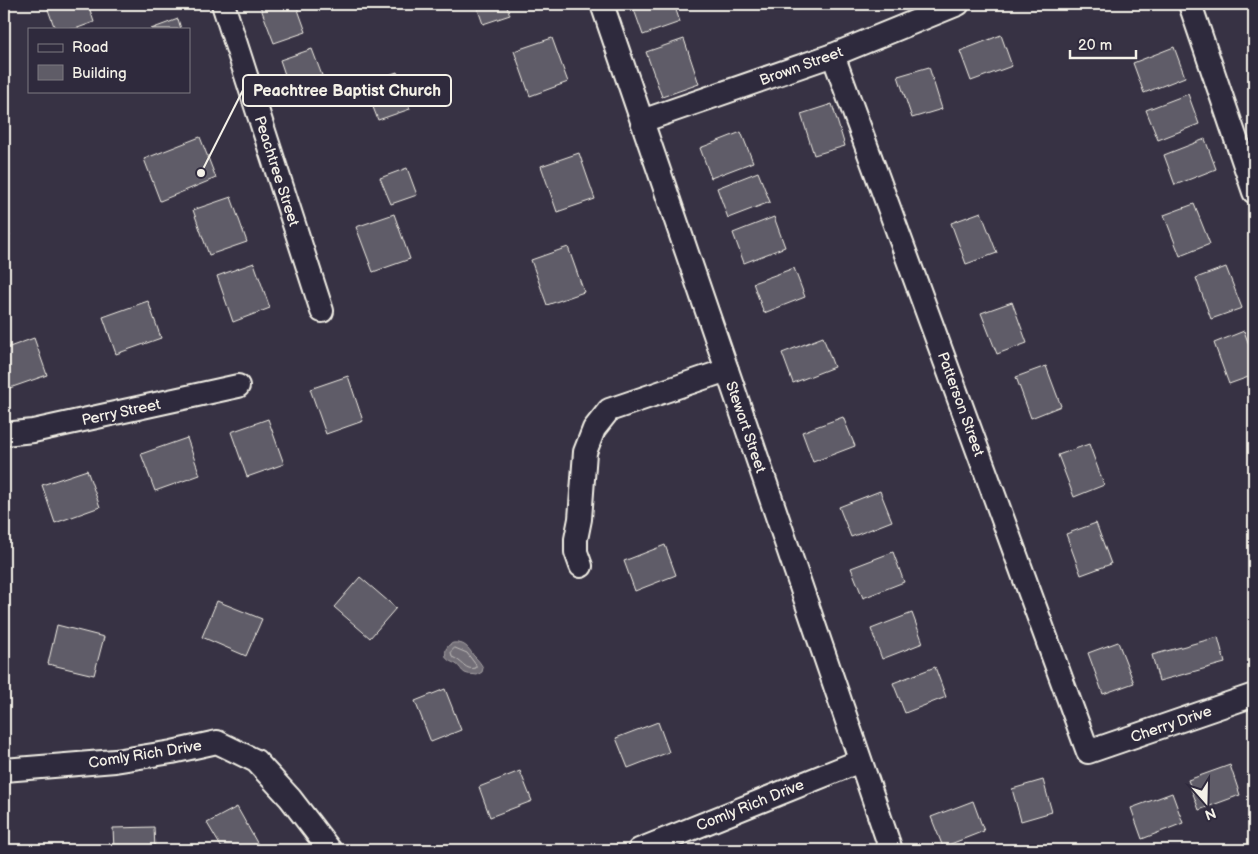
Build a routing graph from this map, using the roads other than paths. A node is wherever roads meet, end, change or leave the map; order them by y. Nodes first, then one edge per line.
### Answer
1 (223, 4) edge
2 (602, 4) edge
3 (958, 4) edge
4 (1190, 4) edge
5 (834, 55) junction
6 (642, 121) junction
7 (1254, 192) edge
8 (322, 311) dead end
9 (727, 370) junction
10 (238, 386) dead end
11 (4, 434) edge
12 (581, 566) dead end
13 (1254, 695) edge
14 (1088, 752) joint
15 (860, 761) junction
16 (4, 770) edge
17 (330, 850) edge
18 (639, 850) edge
19 (891, 850) edge

1 - 8 street, Peachtree Street
2 - 6 street, Stewart Street
3 - 5 street, Brown Street
4 - 7 street
5 - 6 street, Brown Street
5 - 14 street, Patterson Street
6 - 9 street, Stewart Street
9 - 12 street
9 - 15 street, Stewart Street
10 - 11 street, Perry Street
13 - 14 street, Cherry Drive
15 - 18 street, Comly Rich Drive
15 - 19 street, Stewart Street
16 - 17 street, Comly Rich Drive

